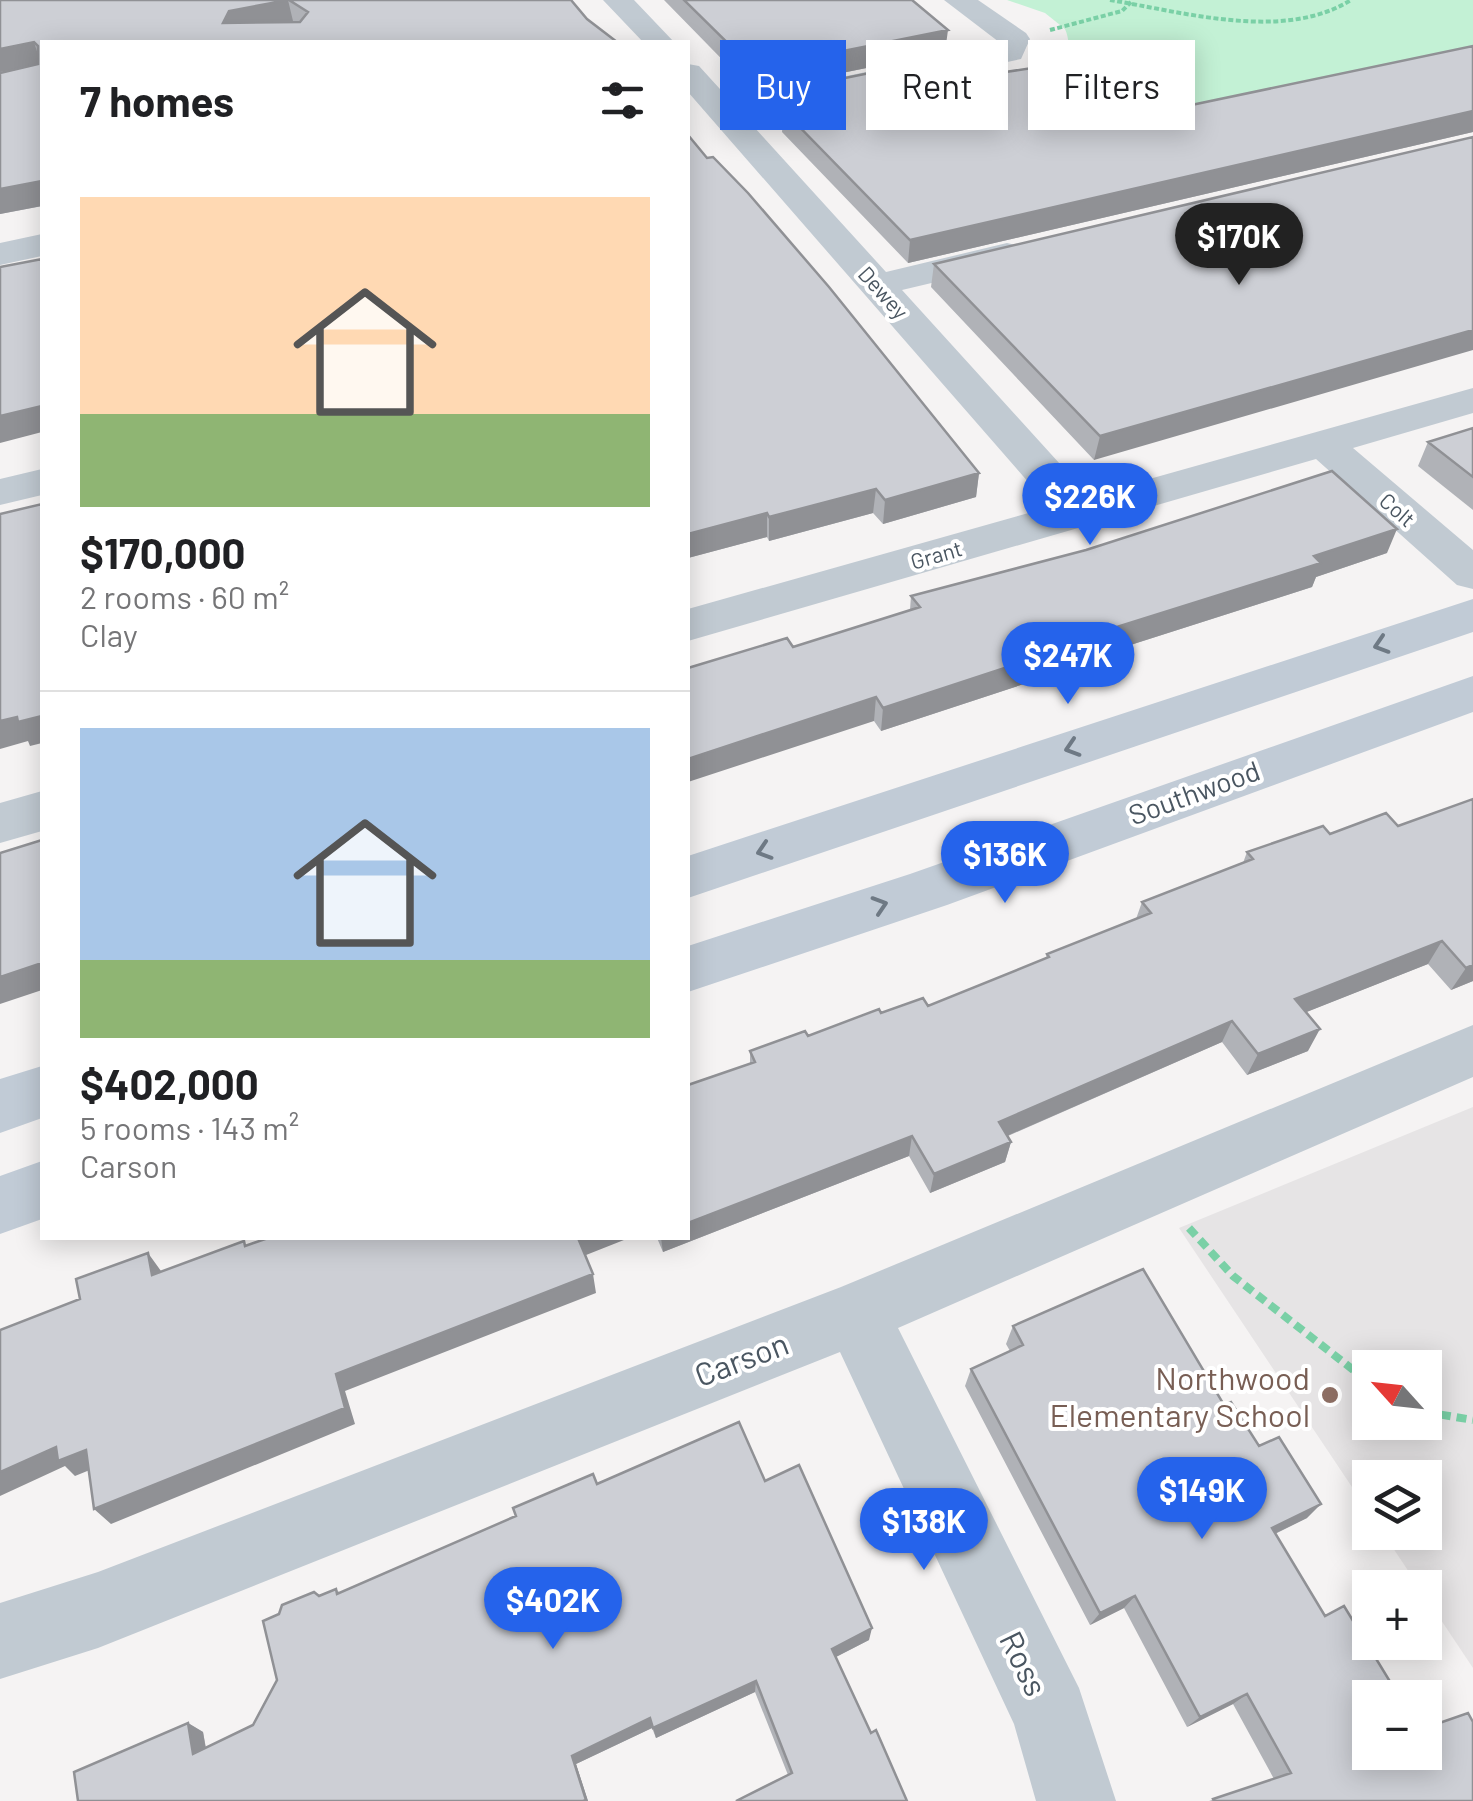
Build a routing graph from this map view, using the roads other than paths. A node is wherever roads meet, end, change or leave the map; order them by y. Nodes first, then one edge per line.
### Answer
1 (618, 0) edge
2 (959, 0) edge
3 (657, 40) edge
4 (690, 75) edge
5 (846, 85) edge
6 (720, 108) edge
7 (740, 130) edge
8 (40, 245) edge
9 (1032, 248) edge
10 (0, 254) edge
11 (878, 285) junction
12 (1473, 400) edge
13 (1324, 444) junction
14 (40, 482) edge
15 (0, 492) edge
16 (1080, 512) junction
17 (1473, 574) edge
18 (1473, 614) edge
19 (690, 625) edge
20 (1473, 694) edge
21 (40, 812) edge
22 (0, 824) edge
23 (690, 875) edge
24 (690, 968) edge
25 (1473, 1050) edge
26 (40, 1093) edge
27 (0, 1106) edge
28 (40, 1191) edge
29 (0, 1205) edge
30 (856, 1313) junction
31 (0, 1641) edge
32 (1076, 1801) edge

1 - 3 street
2 - 5 street
4 - 6 street, Dewey
7 - 11 street, Dewey
8 - 10 street
9 - 11 street
11 - 16 street, Dewey
12 - 13 street, Grant
13 - 16 street, Grant
13 - 17 street, Colt
14 - 15 street
16 - 19 street, Grant
18 -> 23 street
24 -> 20 street, Southwood
21 - 22 street
25 - 30 street, Carson
26 - 27 street
28 - 29 street
30 - 31 street, Carson
30 - 32 street, Ross

